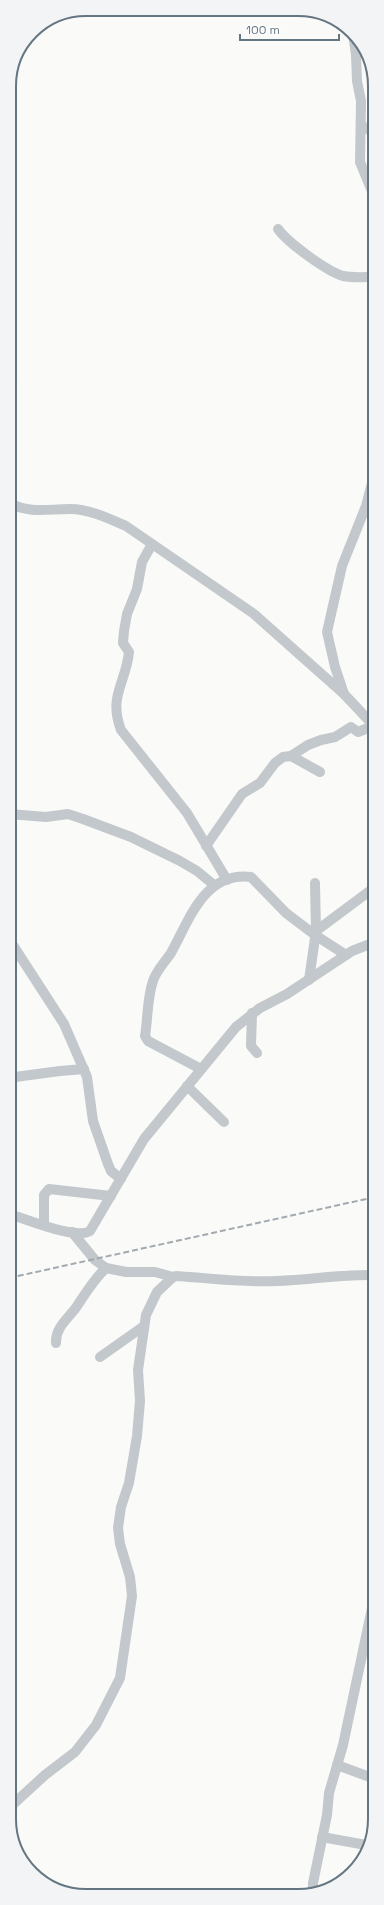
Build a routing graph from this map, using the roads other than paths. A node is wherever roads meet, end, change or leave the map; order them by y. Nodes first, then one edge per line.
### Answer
1 (355, 45) edge
2 (361, 125) junction
3 (368, 129) edge
4 (368, 181) edge
5 (278, 229) dead end
6 (368, 277) edge
7 (368, 498) edge
8 (16, 505) edge
9 (152, 544) junction
10 (344, 694) junction
11 (368, 720) edge
12 (368, 728) edge
13 (291, 756) junction
14 (320, 772) dead end
15 (16, 815) edge
16 (206, 846) junction
17 (227, 880) junction
18 (315, 883) dead end
19 (214, 885) junction
20 (368, 893) edge
21 (315, 933) junction
22 (368, 944) edge
23 (16, 950) edge
24 (346, 955) junction
25 (309, 980) junction
26 (252, 1013) junction
27 (257, 1053) dead end
28 (84, 1069) junction
29 (200, 1069) junction
30 (16, 1077) edge
31 (187, 1086) junction
32 (224, 1122) dead end
33 (121, 1179) junction
34 (111, 1196) junction
35 (16, 1216) edge
36 (44, 1225) junction
37 (72, 1232) junction
38 (106, 1268) junction
39 (368, 1275) edge
40 (173, 1277) junction
41 (144, 1326) junction
42 (56, 1343) dead end
43 (100, 1357) dead end
44 (368, 1626) edge
45 (337, 1765) junction
46 (368, 1776) edge
47 (16, 1802) edge
48 (322, 1837) junction
49 (363, 1845) edge
50 (313, 1887) edge

1 - 2 street
2 - 3 street
2 - 4 street
5 - 6 street
7 - 10 street
8 - 9 street
9 - 10 street
9 - 16 street
10 - 11 street
12 - 13 street
13 - 14 street
13 - 16 street
15 - 19 street
16 - 17 street
17 - 19 street
17 - 21 street
18 - 21 street
19 - 29 street
20 - 21 street
21 - 24 street
21 - 25 street
22 - 24 street
23 - 28 street
24 - 25 street
25 - 26 street
26 - 27 street
26 - 29 street
28 - 30 street
28 - 33 street
29 - 31 street
31 - 32 street
31 - 33 street
33 - 34 street
34 - 36 street
34 - 37 street
35 - 36 street
36 - 37 street
37 - 38 street
38 - 40 street
38 - 42 street
39 - 40 street
40 - 41 street
41 - 43 street
41 - 47 street
44 - 45 street
45 - 46 street
45 - 48 street
48 - 49 street
48 - 50 street

